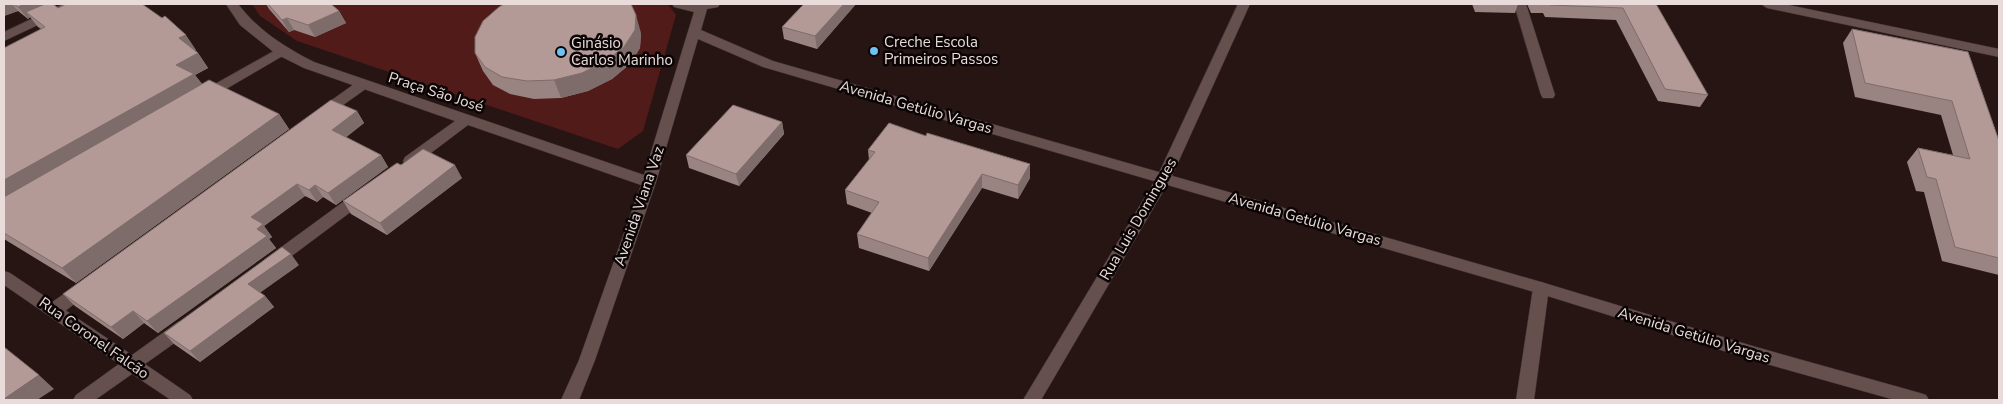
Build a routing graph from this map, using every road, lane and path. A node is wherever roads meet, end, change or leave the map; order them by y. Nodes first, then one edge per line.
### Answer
1 (72, 4) edge
2 (232, 4) edge
3 (678, 4) edge
4 (1244, 4) edge
5 (1520, 4) edge
6 (1767, 4) edge
7 (707, 6) edge
8 (694, 32) junction
9 (4, 36) edge
10 (280, 51) junction
11 (1999, 53) edge
12 (362, 85) junction
13 (1548, 95) dead end
14 (188, 105) edge
15 (467, 119) junction
16 (306, 125) edge
17 (395, 172) edge
18 (1164, 178) junction
19 (649, 182) junction
20 (379, 184) edge
21 (259, 271) edge
22 (4, 277) edge
23 (94, 281) edge
24 (1541, 288) junction
25 (54, 310) junction
26 (195, 318) edge
27 (132, 365) junction
28 (82, 400) edge
29 (184, 400) edge
30 (570, 400) edge
31 (1032, 400) edge
32 (1525, 400) edge
33 (1920, 400) edge

1 - 9 street
2 - 10 street, Praça São José
3 - 7 street
4 - 18 street, Rua Luis Domingues
5 - 13 street
6 - 11 street
7 - 8 street, Avenida Viana Vaz
8 - 18 street, Avenida Getúlio Vargas
8 - 19 street, Avenida Viana Vaz
10 - 12 street, Praça São José
10 - 14 street
12 - 15 street, Praça São José
12 - 16 street
15 - 17 street
15 - 19 street, Praça São José
18 - 24 street, Avenida Getúlio Vargas
18 - 31 street, Rua Luis Domingues
19 - 30 street, Avenida Viana Vaz
20 - 21 street
22 - 25 street, Rua Coronel Falcão
23 - 25 street
24 - 32 street
24 - 33 street, Avenida Getúlio Vargas
25 - 27 street, Rua Coronel Falcão
26 - 27 street
27 - 28 street
27 - 29 street, Rua Coronel Falcão

